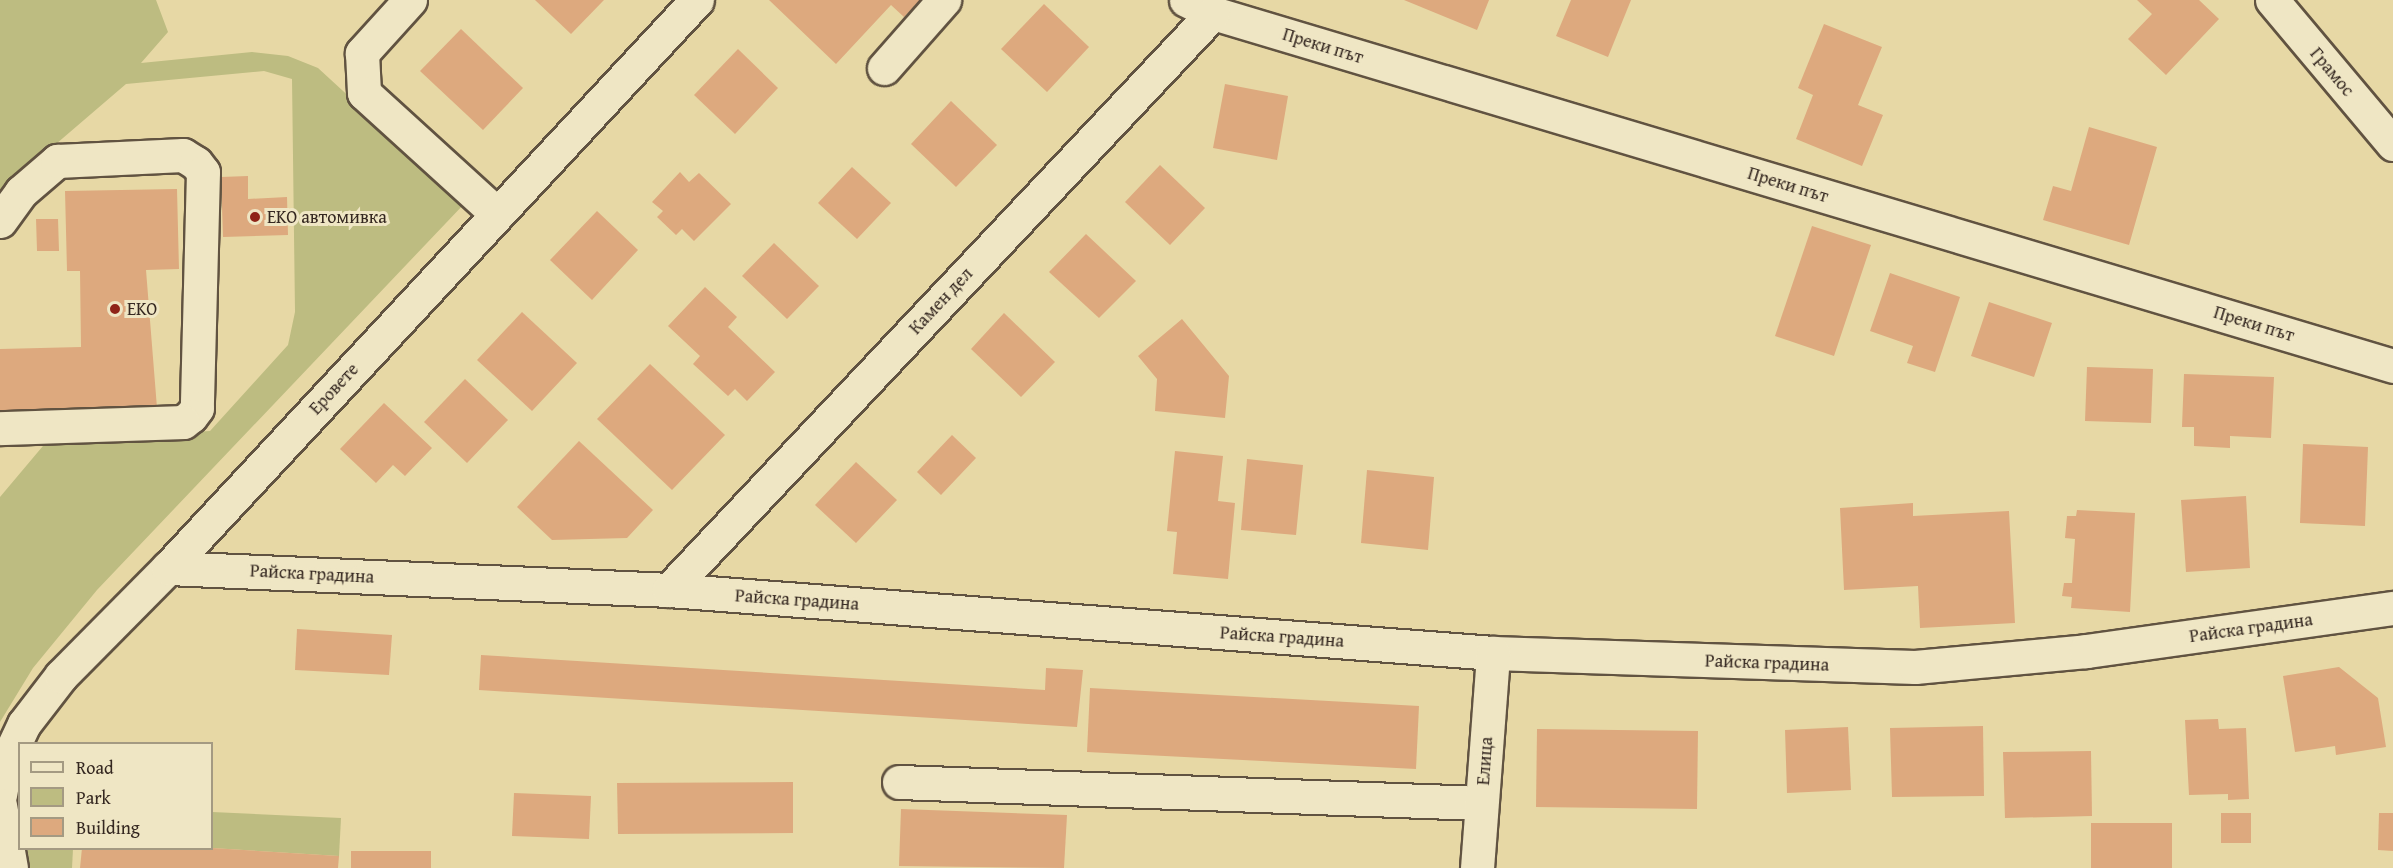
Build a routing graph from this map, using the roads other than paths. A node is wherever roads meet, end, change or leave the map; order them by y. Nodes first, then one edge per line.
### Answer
1 (410, 0) edge
2 (697, 0) edge
3 (944, 0) edge
4 (2272, 0) edge
5 (1199, 6) edge
6 (884, 68) dead end
7 (2393, 144) edge
8 (497, 213) junction
9 (0, 221) edge
10 (2393, 366) edge
11 (0, 428) edge
12 (168, 568) junction
13 (669, 590) junction
14 (2393, 608) edge
15 (1493, 653) junction
16 (899, 782) dead end
17 (0, 795) edge
18 (1481, 802) junction
19 (0, 805) edge
20 (11, 868) edge
21 (1477, 868) edge

1 - 8 street
2 - 8 street, Еровете
3 - 6 street
4 - 7 street, Грамос
5 - 10 street, Преки път
5 - 13 street, Камен дел
8 - 12 street, Еровете
9 - 11 street
12 - 13 street, Райска градина
12 - 17 street, Еровете
13 - 15 street, Райска градина
14 - 15 street, Райска градина
15 - 18 street, Елица
16 - 18 street
18 - 21 street, Елица
19 - 20 street

